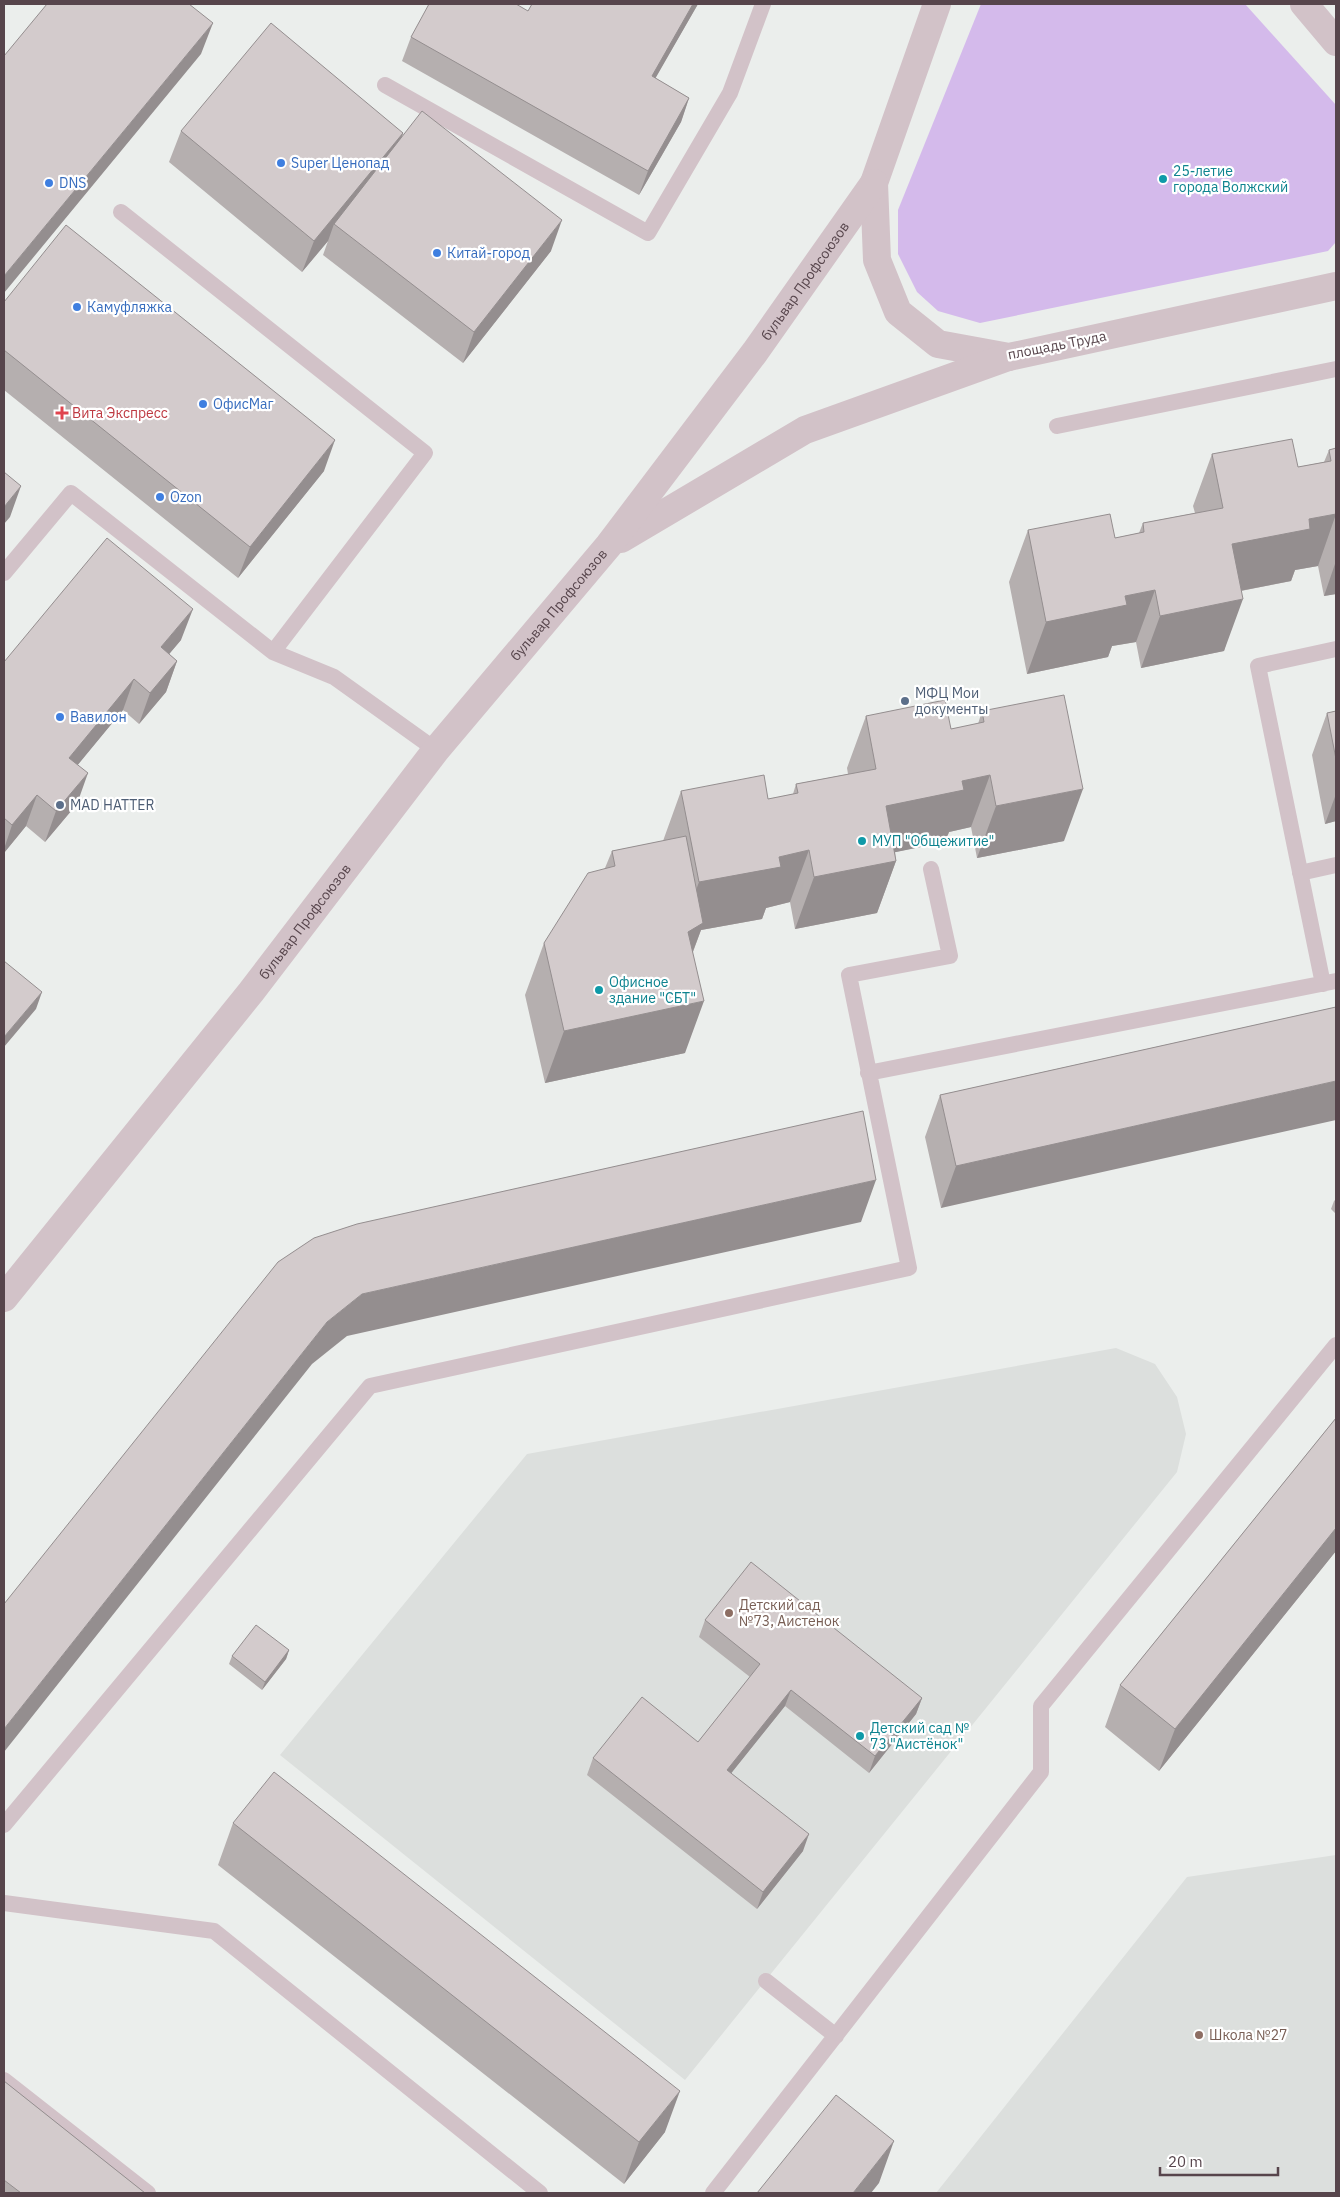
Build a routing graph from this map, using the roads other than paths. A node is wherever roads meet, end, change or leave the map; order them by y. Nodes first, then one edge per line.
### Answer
1 (763, 4) edge
2 (937, 4) edge
3 (1304, 4) edge
4 (1336, 42) edge
5 (385, 85) dead end
6 (874, 183) junction
7 (121, 212) dead end
8 (1336, 286) edge
9 (1009, 357) junction
10 (1336, 369) edge
11 (1057, 426) dead end
12 (609, 545) junction
13 (4, 573) edge
14 (1336, 650) edge
15 (273, 652) junction
16 (436, 750) junction
17 (1336, 865) edge
18 (931, 869) dead end
19 (1300, 872) junction
20 (1330, 982) edge
21 (868, 1073) junction
22 (4, 1298) edge
23 (1336, 1345) edge
24 (4, 1825) edge
25 (4, 1903) edge
26 (766, 1981) dead end
27 (836, 2036) junction
28 (4, 2080) edge
29 (148, 2193) edge
30 (540, 2193) edge
31 (713, 2193) edge

1 - 5 lane
2 - 6 street, площадь Труда
3 - 4 street
6 - 9 street, площадь Труда
6 - 12 street, бульвар Профсоюзов
7 - 15 lane
8 - 9 street, площадь Труда
9 - 12 street, бульвар Профсоюзов
10 - 11 lane
12 - 16 street, бульвар Профсоюзов
13 - 15 lane
14 - 19 lane
15 - 16 lane
16 - 22 street, бульвар Профсоюзов
17 - 19 lane
18 - 21 lane
19 - 20 lane
20 - 21 lane
21 - 24 lane
23 - 27 lane
25 - 30 lane
26 - 27 lane
27 - 31 lane
28 - 29 lane

